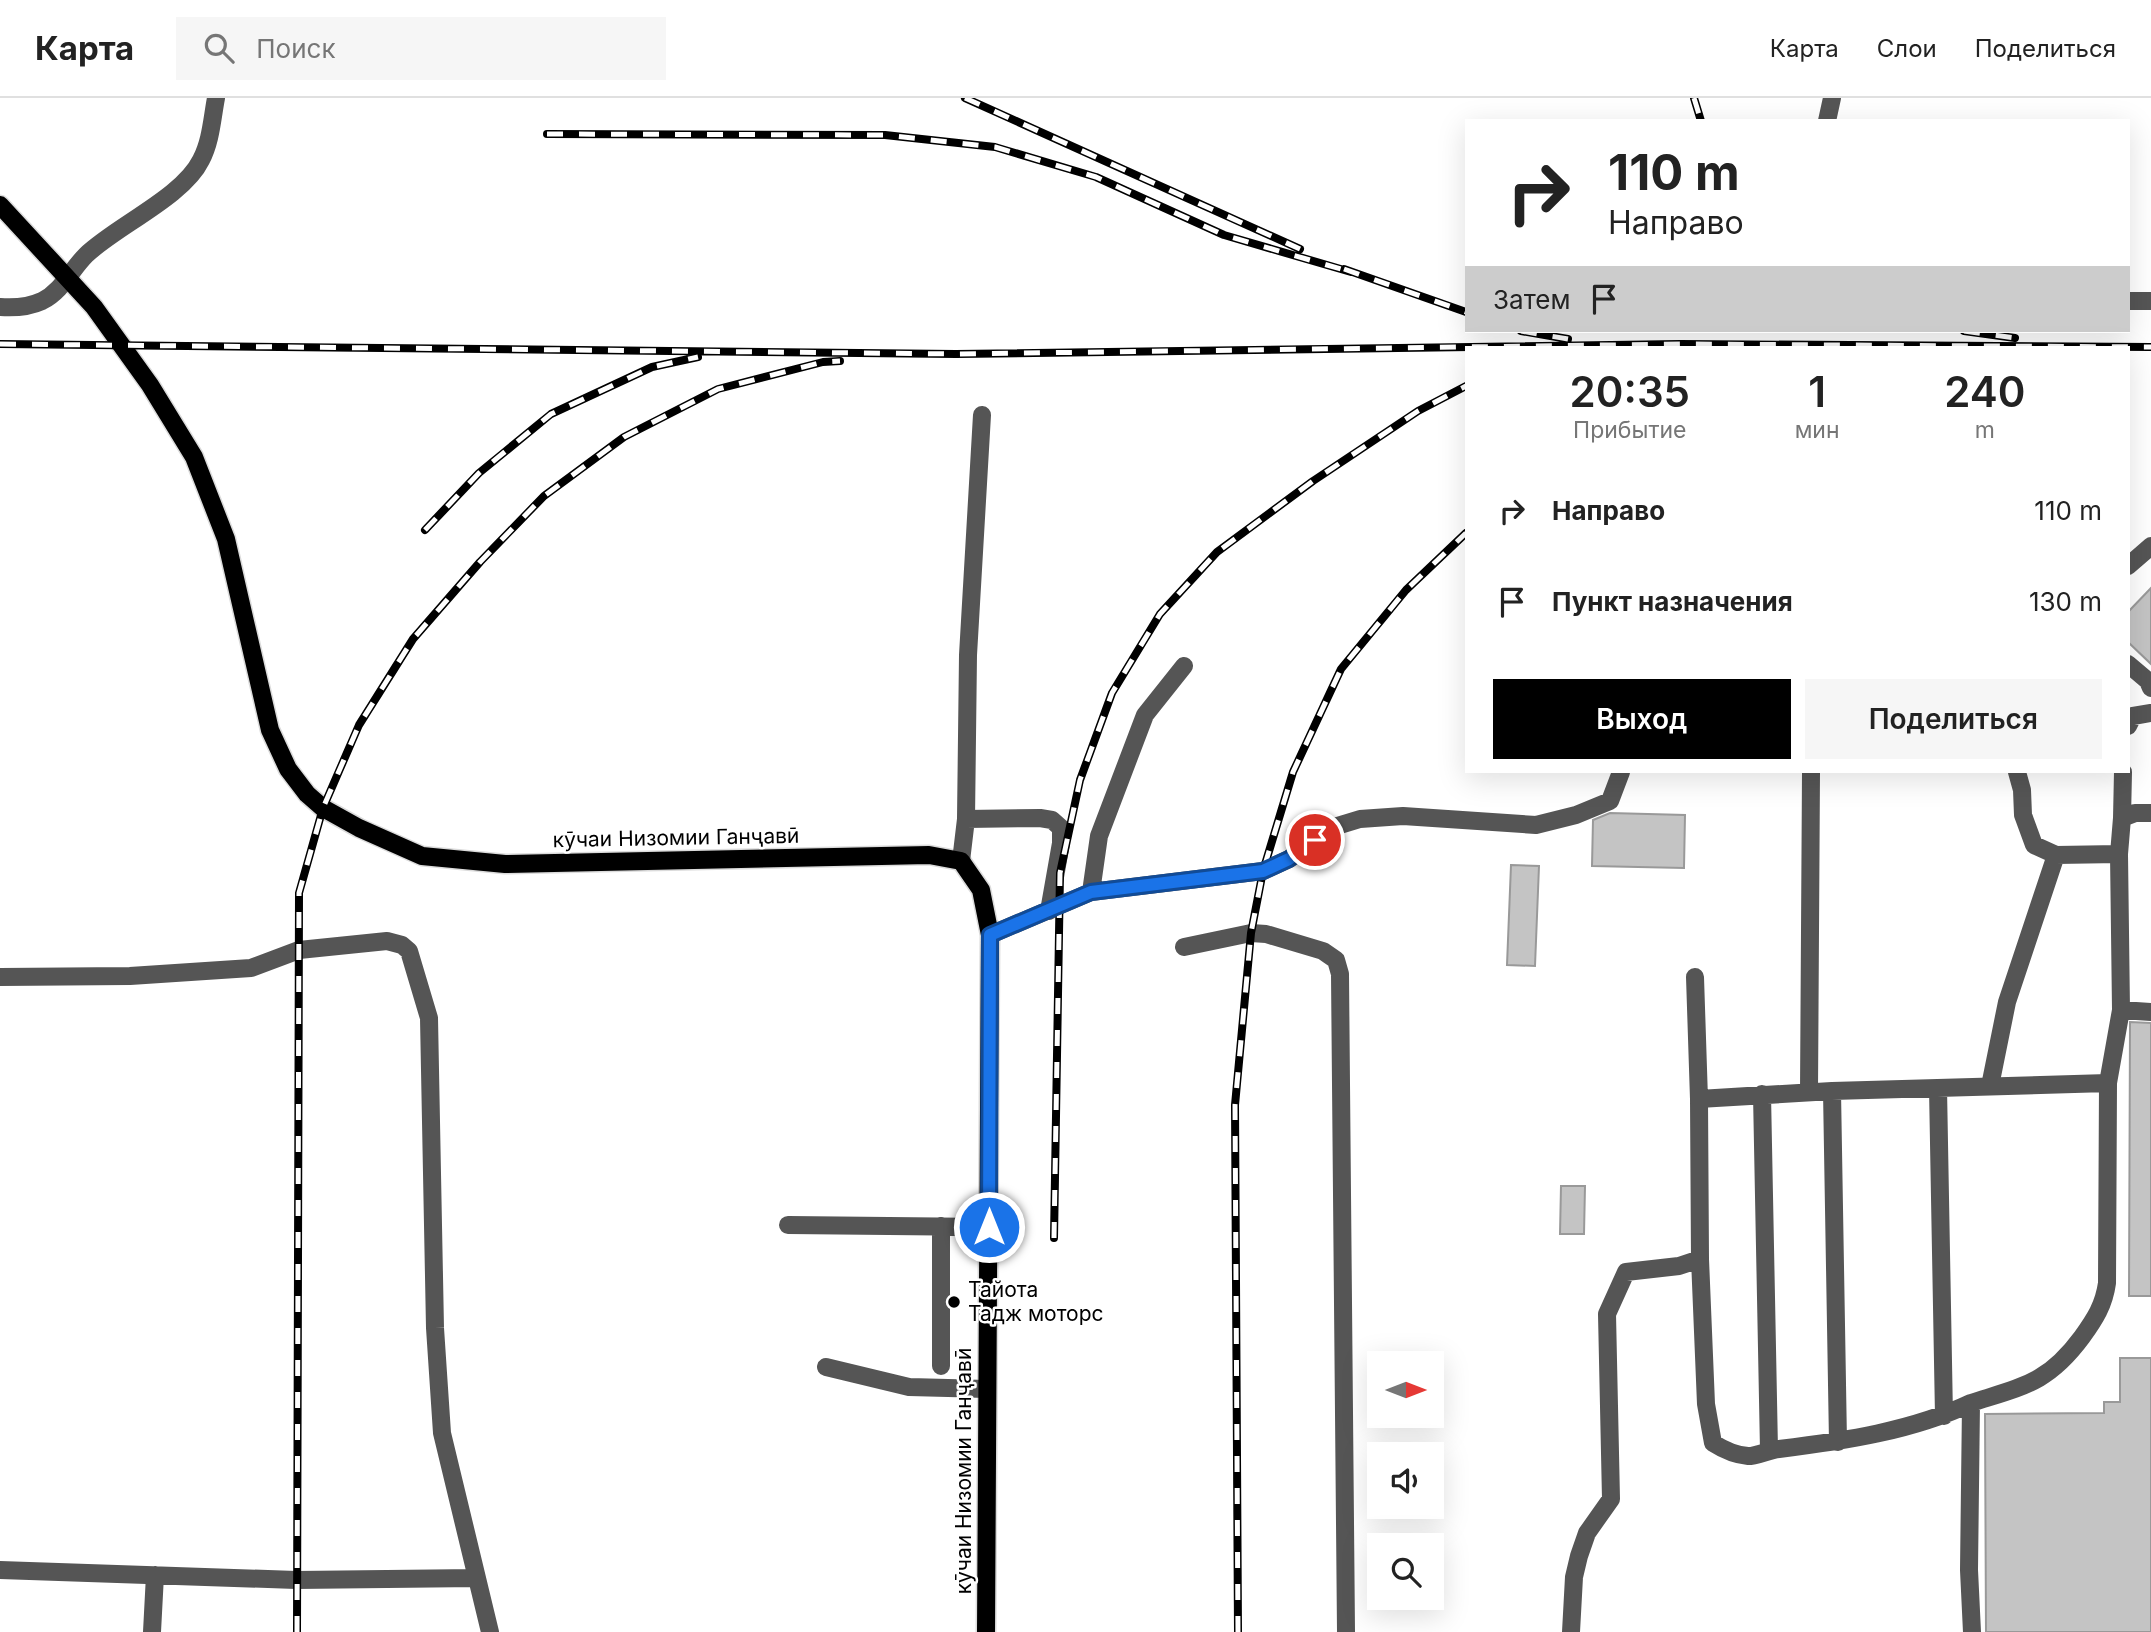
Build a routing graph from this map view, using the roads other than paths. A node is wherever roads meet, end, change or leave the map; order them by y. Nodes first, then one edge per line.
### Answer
1 (216, 98) edge
2 (1832, 98) edge
3 (1827, 119) edge
4 (0, 205) edge
5 (67, 280) junction
6 (2130, 301) edge
7 (2151, 301) edge
8 (0, 307) edge
9 (982, 415) dead end
10 (2151, 546) edge
11 (2130, 564) edge
12 (1184, 666) dead end
13 (2130, 666) edge
14 (2151, 688) edge
15 (2151, 713) edge
16 (2130, 722) edge
17 (1620, 773) edge
18 (1811, 773) edge
19 (2017, 773) edge
20 (2123, 773) edge
21 (2151, 813) edge
22 (2122, 818) junction
23 (966, 819) junction
24 (2119, 854) junction
25 (2056, 855) junction
26 (961, 861) junction
27 (1091, 892) junction
28 (1049, 911) junction
29 (990, 935) junction
30 (1184, 947) dead end
31 (0, 977) edge
32 (1695, 977) dead end
33 (2121, 1010) junction
34 (2151, 1012) edge
35 (2108, 1083) junction
36 (1990, 1086) junction
37 (1938, 1088) junction
38 (1832, 1091) junction
39 (1809, 1092) junction
40 (1762, 1094) junction
41 (1699, 1099) junction
42 (788, 1225) dead end
43 (941, 1226) junction
44 (989, 1227) junction
45 (1700, 1259) junction
46 (940, 1366) dead end
47 (826, 1367) dead end
48 (988, 1389) junction
49 (1972, 1403) junction
50 (1944, 1416) junction
51 (1838, 1442) junction
52 (1769, 1450) junction
53 (0, 1570) edge
54 (155, 1575) junction
55 (477, 1578) junction
56 (152, 1632) edge
57 (490, 1632) edge
58 (986, 1632) edge
59 (1346, 1632) edge
60 (1571, 1632) edge
61 (1972, 1632) edge

1 - 5 street
2 - 3 street
4 - 5 main road, кӯчаи Низомии Ганҷавӣ
5 - 8 street
5 - 26 main road, кӯчаи Низомии Ганҷавӣ
6 - 7 street
9 - 23 street
10 - 11 street
12 - 27 street
13 - 14 street
15 - 16 street
17 - 27 street
18 - 39 street
19 - 25 street
20 - 22 street
21 - 22 street
22 - 24 street
23 - 26 street
23 - 28 street
24 - 25 street
24 - 33 street
25 - 36 street
26 - 29 main road, кӯчаи Низомии Ганҷавӣ
27 - 28 street
28 - 29 street
29 - 44 main road, кӯчаи Низомии Ганҷавӣ
30 - 59 street
31 - 55 street
32 - 41 street
33 - 34 street
33 - 35 street
35 - 36 street
35 - 49 street
36 - 37 street
37 - 38 street
37 - 50 street
38 - 39 street
38 - 51 street
39 - 40 street
40 - 41 street
40 - 52 street
41 - 45 street
42 - 43 street
43 - 44 street
43 - 46 street
44 - 48 main road, кӯчаи Низомии Ганҷавӣ
45 - 52 street
45 - 60 street
47 - 48 street
48 - 58 main road, кӯчаи Низомии Ганҷавӣ
49 - 50 street
49 - 61 street
50 - 51 street
51 - 52 street
53 - 54 street
54 - 55 street
54 - 56 street
55 - 57 street

